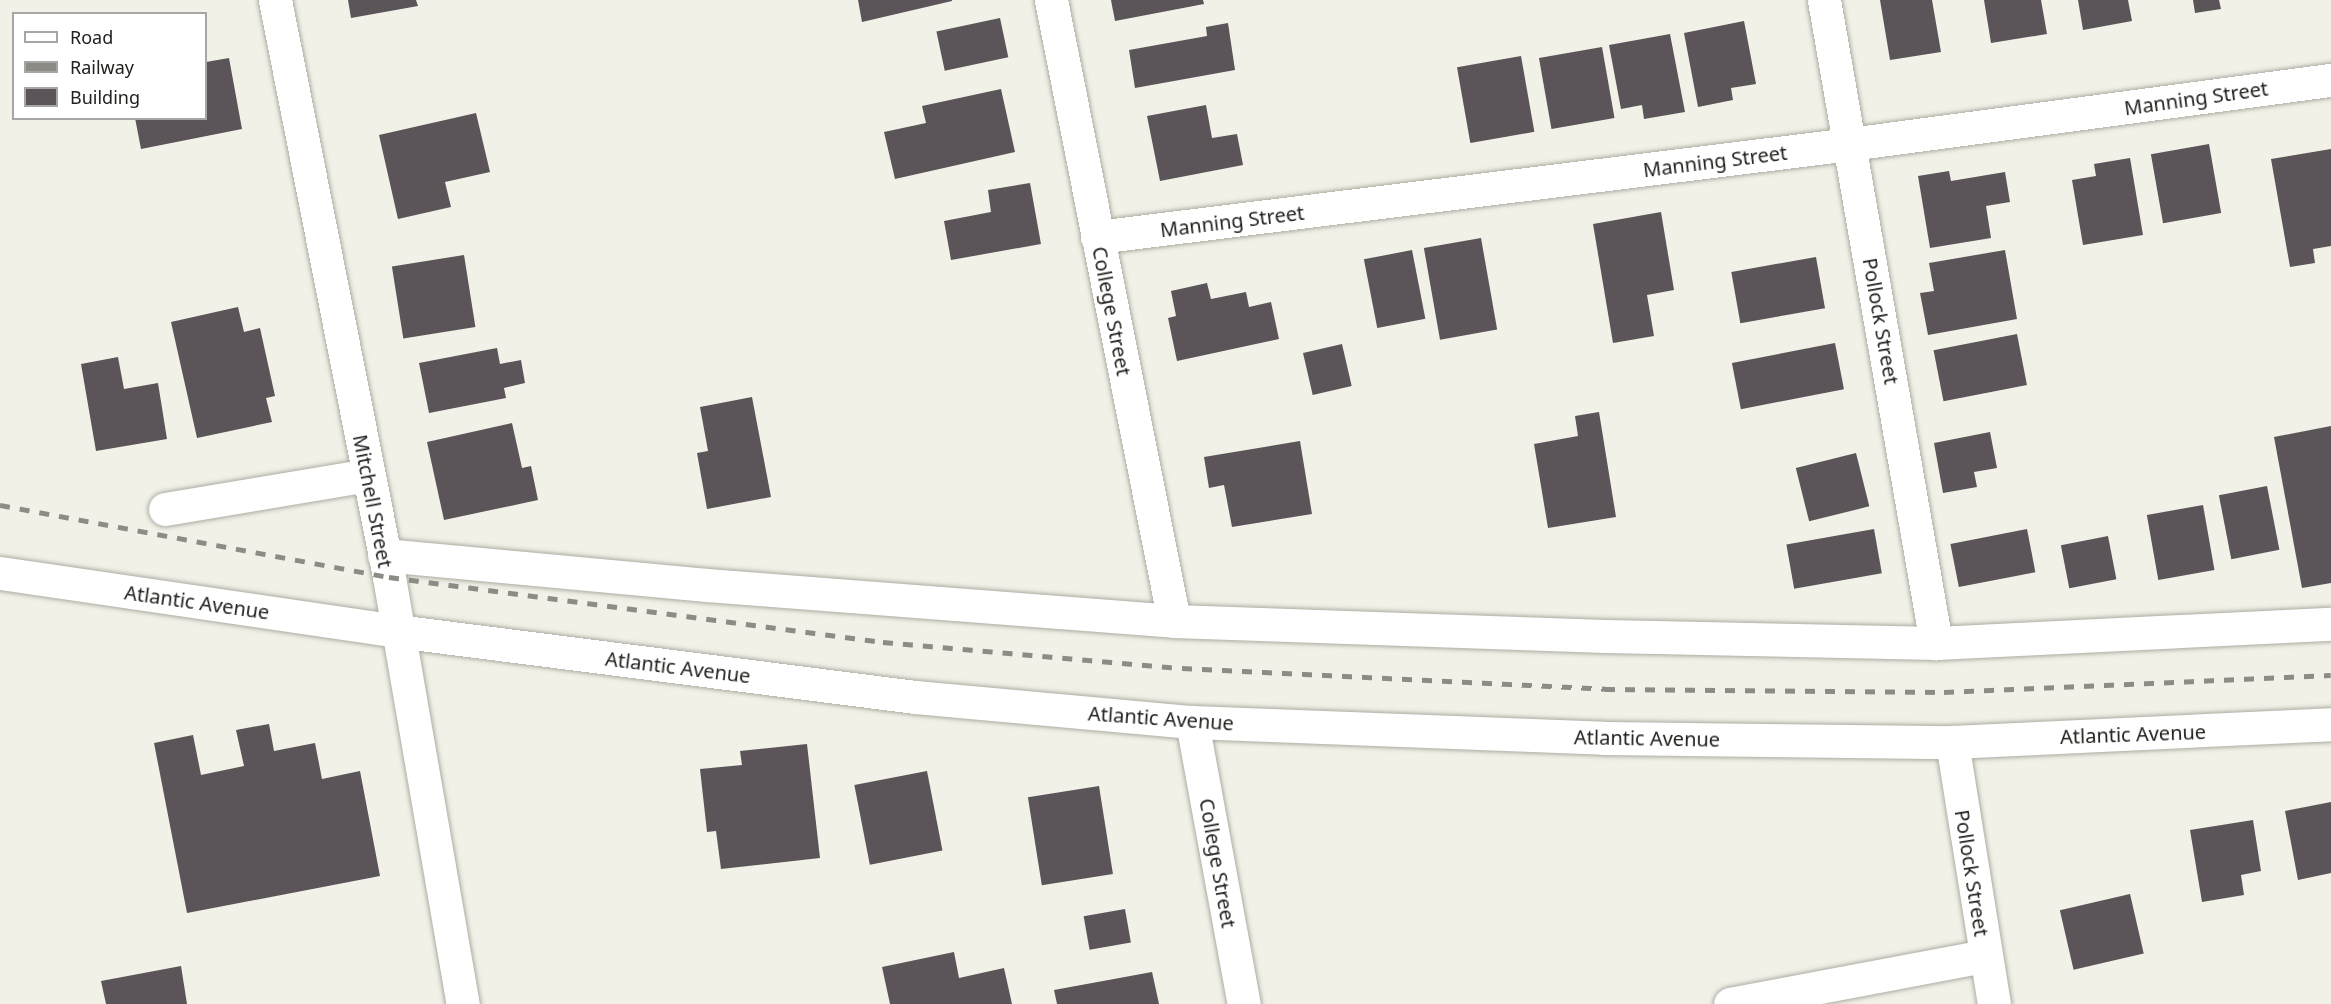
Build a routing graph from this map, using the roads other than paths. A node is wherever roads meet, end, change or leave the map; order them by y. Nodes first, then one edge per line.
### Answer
1 (274, 0) edge
2 (1051, 0) edge
3 (1824, 0) edge
4 (2331, 80) edge
5 (1850, 144) junction
6 (1097, 237) junction
7 (368, 475) junction
8 (165, 509) dead end
9 (384, 555) junction
10 (0, 573) edge
11 (1174, 621) junction
12 (2331, 624) edge
13 (397, 631) junction
14 (1936, 643) junction
15 (1192, 722) junction
16 (2331, 724) edge
17 (1952, 742) junction
18 (1985, 956) junction
19 (463, 1004) edge
20 (1244, 1004) edge
21 (1730, 1004) edge
22 (1994, 1004) edge

1 - 7 street, Mitchell Street
2 - 6 street, College Street
3 - 5 street, Pollock Street
4 - 5 street, Manning Street
5 - 6 street, Manning Street
5 - 14 street, Pollock Street
6 - 11 street, College Street
7 - 8 street
7 - 9 street, Mitchell Street
9 - 11 street
9 - 13 street, Mitchell Street
10 - 13 street, Atlantic Avenue
11 - 14 street
12 - 14 street
13 - 15 street, Atlantic Avenue
13 - 19 street, Mitchell Street
15 - 17 street, Atlantic Avenue
15 - 20 street, College Street
16 - 17 street, Atlantic Avenue
17 - 18 street, Pollock Street
18 - 21 street
18 - 22 street, Pollock Street

